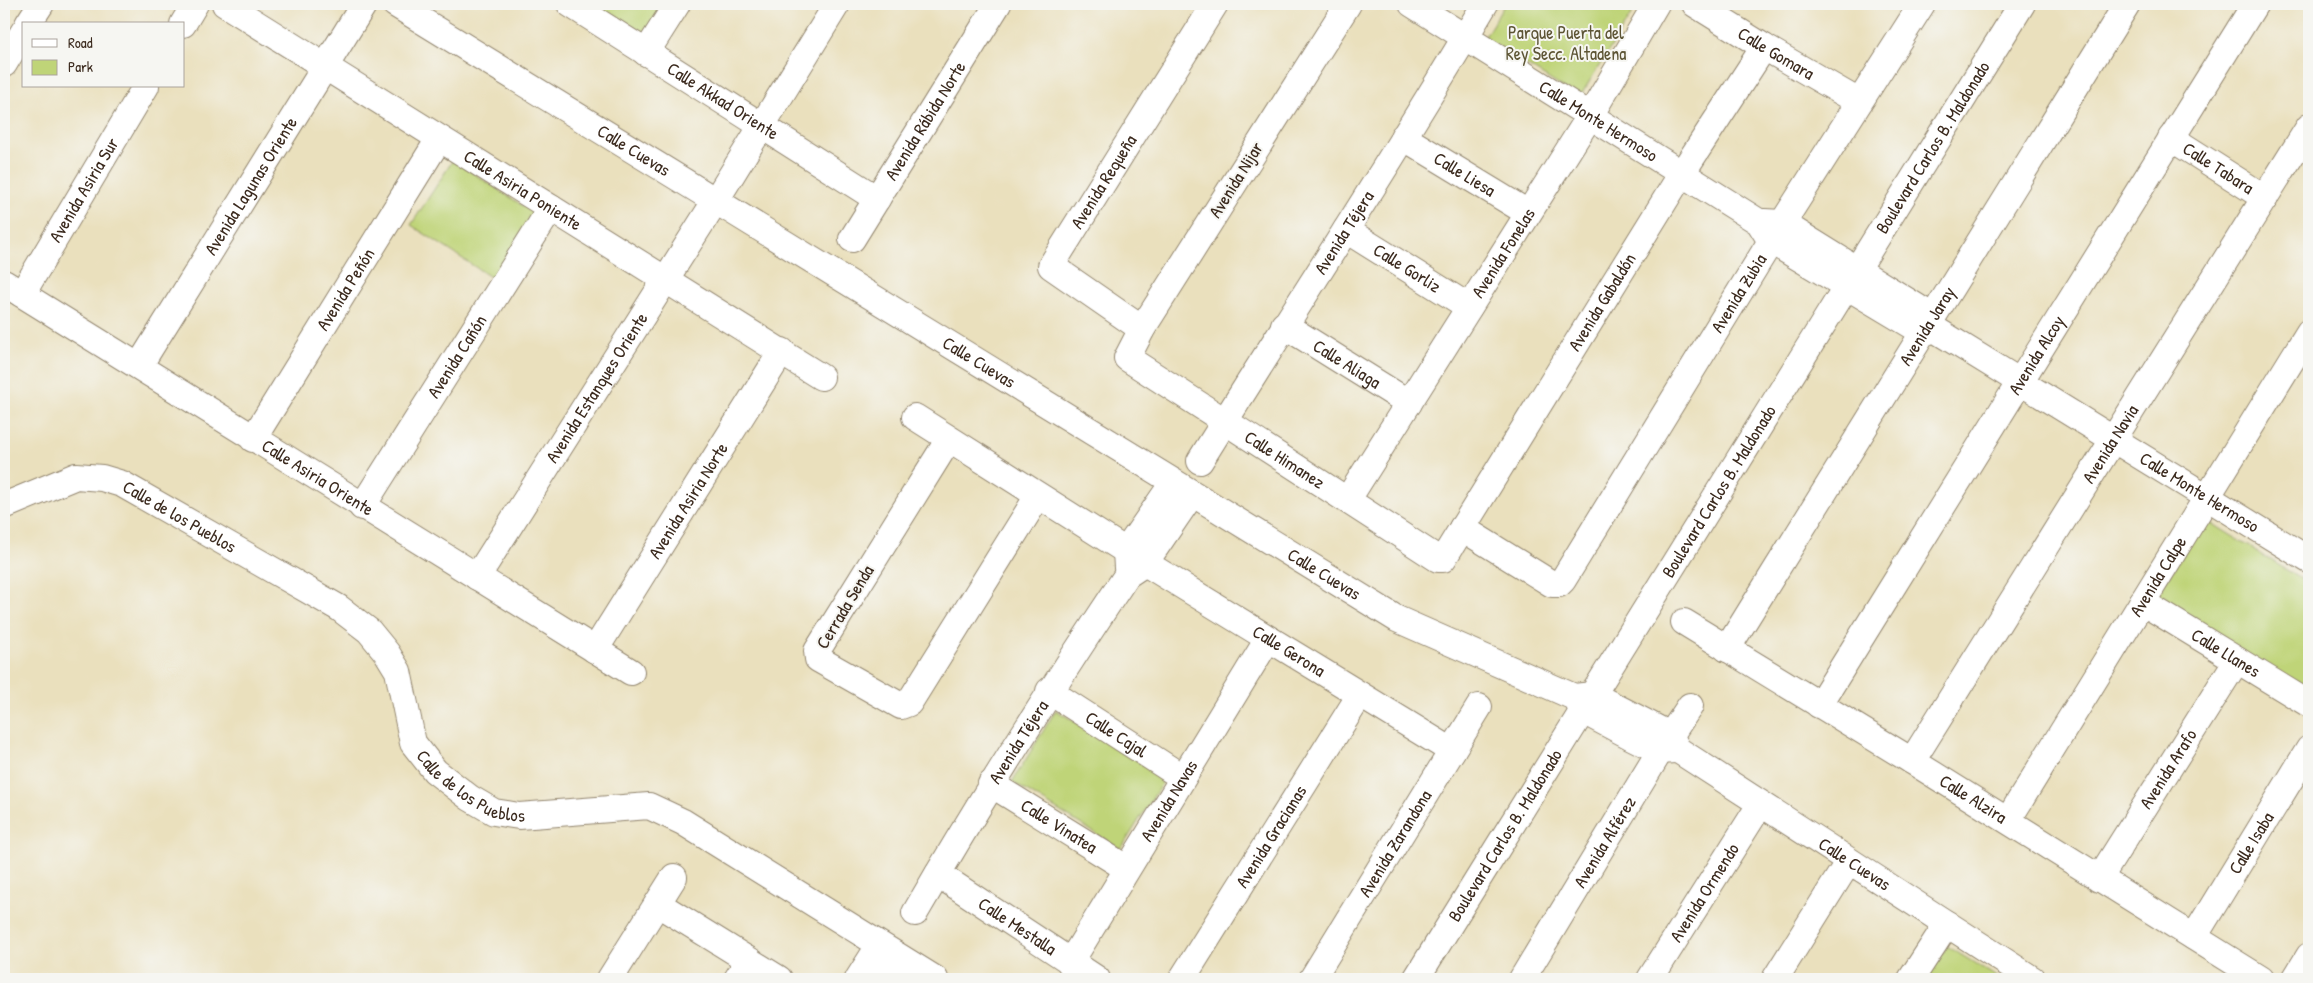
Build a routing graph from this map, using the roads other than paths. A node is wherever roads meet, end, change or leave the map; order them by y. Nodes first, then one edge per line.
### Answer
1 (41, 4) edge
2 (195, 4) edge
3 (225, 4) edge
4 (364, 4) edge
5 (395, 4) edge
6 (570, 4) edge
7 (677, 4) edge
8 (837, 4) edge
9 (998, 4) edge
10 (1215, 4) edge
11 (1348, 4) edge
12 (1412, 4) edge
13 (1484, 4) edge
14 (1656, 4) edge
15 (1695, 4) edge
16 (2022, 4) edge
17 (2127, 4) edge
18 (2255, 4) edge
19 (1918, 5) edge
20 (29, 22) edge
21 (184, 22) edge
22 (22, 34) edge
23 (1465, 37) junction
24 (1764, 47) junction
25 (646, 52) junction
26 (4, 64) edge
27 (326, 67) junction
28 (145, 88) edge
29 (1859, 102) junction
30 (1590, 116) junction
31 (760, 126) junction
32 (2309, 127) edge
33 (1403, 137) junction
34 (2172, 138) junction
35 (439, 139) junction
36 (1682, 173) junction
37 (2265, 198) junction
38 (877, 199) junction
39 (716, 200) junction
40 (551, 208) junction
41 (1528, 213) junction
42 (1771, 229) junction
43 (1346, 230) junction
44 (852, 239) dead end
45 (665, 279) junction
46 (1852, 279) junction
47 (13, 288) edge
48 (1470, 307) junction
49 (1284, 325) junction
50 (1931, 327) junction
51 (1142, 329) junction
52 (2309, 332) edge
53 (782, 351) junction
54 (1127, 358) joint
55 (139, 366) junction
56 (821, 377) dead end
57 (2020, 382) junction
58 (1409, 403) junction
59 (915, 417) dead end
60 (1225, 421) junction
61 (253, 439) junction
62 (949, 439) junction
63 (2114, 440) junction
64 (1200, 461) dead end
65 (1182, 489) junction
66 (1038, 496) junction
67 (2207, 497) junction
68 (1348, 499) junction
69 (4, 506) edge
70 (362, 507) junction
71 (1462, 528) junction
72 (2306, 552) edge
73 (1443, 559) joint
74 (1132, 563) junction
75 (477, 577) junction
76 (2142, 602) junction
77 (1684, 622) dead end
78 (1268, 639) junction
79 (1728, 649) junction
80 (595, 650) junction
81 (2238, 660) junction
82 (631, 672) dead end
83 (1049, 691) junction
84 (1360, 695) junction
85 (1583, 701) junction
86 (2309, 704) edge
87 (1819, 705) junction
88 (1690, 706) dead end
89 (1479, 707) dead end
90 (1669, 746) junction
91 (2309, 749) edge
92 (1452, 751) junction
93 (1912, 761) junction
94 (1182, 777) junction
95 (991, 784) junction
96 (1760, 805) junction
97 (2008, 820) junction
98 (1849, 861) junction
99 (1126, 868) junction
100 (938, 874) junction
101 (674, 877) dead end
102 (2099, 879) junction
103 (658, 904) junction
104 (916, 913) dead end
105 (1947, 924) junction
106 (2194, 937) junction
107 (890, 952) junction
108 (2309, 956) edge
109 (1070, 962) junction
110 (743, 970) edge
111 (610, 979) edge
112 (779, 979) edge
113 (858, 979) edge
114 (886, 979) edge
115 (935, 979) edge
116 (1097, 979) edge
117 (1182, 979) edge
118 (1312, 979) edge
119 (1416, 979) edge
120 (1522, 979) edge
121 (1650, 979) edge
122 (1775, 979) edge
123 (1911, 979) edge
124 (2032, 979) edge
125 (2261, 979) edge
126 (2295, 979) edge

1 - 20 street
2 - 21 street
3 - 27 street, Calle Asiria Poniente
4 - 27 street, Avenida Lagunas Oriente
5 - 39 street, Calle Cuevas
6 - 25 street, Calle Akkad Oriente
7 - 25 street
8 - 31 street, Avenida Estanques Oriente
9 - 38 street, Avenida Rábida Norte
10 - 51 street, Avenida Requeña
11 - 51 street, Avenida Nijar
12 - 23 street, Calle Monte Hermoso
13 - 23 street, Avenida Téjera
14 - 30 street, Avenida Fonelas
15 - 24 street, Calle Gomara
16 - 46 street, Boulevard Carlos B. Maldonado
17 - 50 street, Avenida Jaray
18 - 34 street, Avenida Alcoy
19 - 29 street, Avenida Zubia
22 - 26 street
23 - 30 street, Calle Monte Hermoso
23 - 33 street, Avenida Téjera
24 - 29 street, Calle Gomara
24 - 36 street, Avenida Gabaldón
25 - 31 street, Calle Akkad Oriente
27 - 35 street, Calle Asiria Poniente
27 - 55 street, Avenida Lagunas Oriente
28 - 47 street, Avenida Asiria Sur
29 - 42 street, Avenida Zubia
30 - 36 street, Calle Monte Hermoso
30 - 41 street, Avenida Fonelas
31 - 38 street, Calle Akkad Oriente
31 - 39 street, Avenida Estanques Oriente
32 - 37 street, Avenida Navia
33 - 41 street, Calle Liesa
33 - 43 street, Avenida Téjera
34 - 37 street, Calle Tabara
34 - 57 street, Avenida Alcoy
35 - 40 street, Calle Asiria Poniente
35 - 61 street, Avenida Peñón
36 - 42 street, Calle Monte Hermoso
36 - 71 street, Avenida Gabaldón
37 - 63 street, Avenida Navia
38 - 44 street, Avenida Rábida Norte
39 - 45 street, Avenida Estanques Oriente
39 - 65 street, Calle Cuevas
40 - 45 street, Calle Asiria Poniente
40 - 70 street, Avenida Cañón
41 - 48 street, Avenida Fonelas
42 - 46 street, Calle Monte Hermoso
42 - 71 street, Avenida Zubia
43 - 48 street, Calle Gorliz
43 - 49 street, Avenida Téjera
45 - 53 street, Calle Asiria Poniente
45 - 75 street, Avenida Estanques Oriente
46 - 50 street, Calle Monte Hermoso
46 - 85 street, Boulevard Carlos B. Maldonado
47 - 55 street, Calle Asiria Oriente
48 - 58 street, Avenida Fonelas
49 - 58 street, Calle Aliaga
49 - 60 street, Avenida Téjera
50 - 57 street, Calle Monte Hermoso
50 - 79 street, Avenida Jaray
51 - 54 street, Avenida Nijar
52 - 67 street, Avenida Calpe
53 - 56 street, Calle Asiria Poniente
53 - 80 street, Avenida Asiria Norte
54 - 60 street, Calle Himanez
55 - 61 street, Calle Asiria Oriente
57 - 63 street, Calle Monte Hermoso
57 - 87 street, Avenida Alcoy
58 - 68 street, Avenida Fonelas
59 - 62 street
60 - 64 street, Avenida Téjera
60 - 68 street, Calle Himanez
61 - 70 street, Calle Asiria Oriente
62 - 66 street
62 - 66 street, Cerrada Senda
63 - 67 street, Calle Monte Hermoso
63 - 93 street, Avenida Navia
65 - 74 street, Avenida Téjera
65 - 85 street, Calle Cuevas
66 - 74 street
67 - 72 street, Calle Monte Hermoso
67 - 76 street, Avenida Calpe
68 - 73 street, Calle Himanez
69 - 107 street, Calle de los Pueblos
70 - 75 street, Calle Asiria Oriente
71 - 73 street, Avenida Gabaldón
74 - 78 street, Calle Gerona
74 - 83 street, Avenida Téjera
75 - 80 street, Calle Asiria Oriente
76 - 81 street, Calle Llanes
76 - 97 street, Avenida Calpe
77 - 79 street, Calle Alzira
78 - 84 street, Calle Gerona
78 - 94 street, Avenida Navas
79 - 87 street, Calle Alzira
80 - 82 street, Calle Asiria Oriente
81 - 86 street, Calle Llanes
81 - 102 street, Avenida Arafo
83 - 94 street, Calle Cajal
83 - 95 street, Avenida Téjera
84 - 92 street, Calle Gerona
84 - 117 street, Avenida Gracianas
85 - 90 street, Calle Cuevas
85 - 119 street, Boulevard Carlos B. Maldonado
87 - 93 street, Calle Alzira
88 - 90 street, Avenida Alférez
89 - 92 street, Avenida Zarandona
90 - 96 street, Calle Cuevas
90 - 120 street, Avenida Alférez
91 - 106 street, Calle Isaba
92 - 118 street, Avenida Zarandona
93 - 97 street, Calle Alzira
94 - 99 street, Avenida Navas
95 - 99 street, Calle Vinatea
95 - 100 street, Avenida Téjera
96 - 98 street, Calle Cuevas
96 - 121 street, Avenida Ormendo
97 - 102 street, Calle Alzira
98 - 105 street, Calle Cuevas
98 - 122 street
99 - 109 street, Avenida Navas
100 - 104 street, Avenida Téjera
100 - 109 street, Calle Mestalla
101 - 103 street
102 - 106 street, Calle Alzira
103 - 110 street
103 - 111 street
105 - 123 street
105 - 124 street, Calle Cuevas
106 - 125 street, Calle Alzira
107 - 113 street
107 - 114 street
107 - 115 street, Calle de los Pueblos
108 - 126 street
109 - 116 street, Calle Mestalla
110 - 112 street

